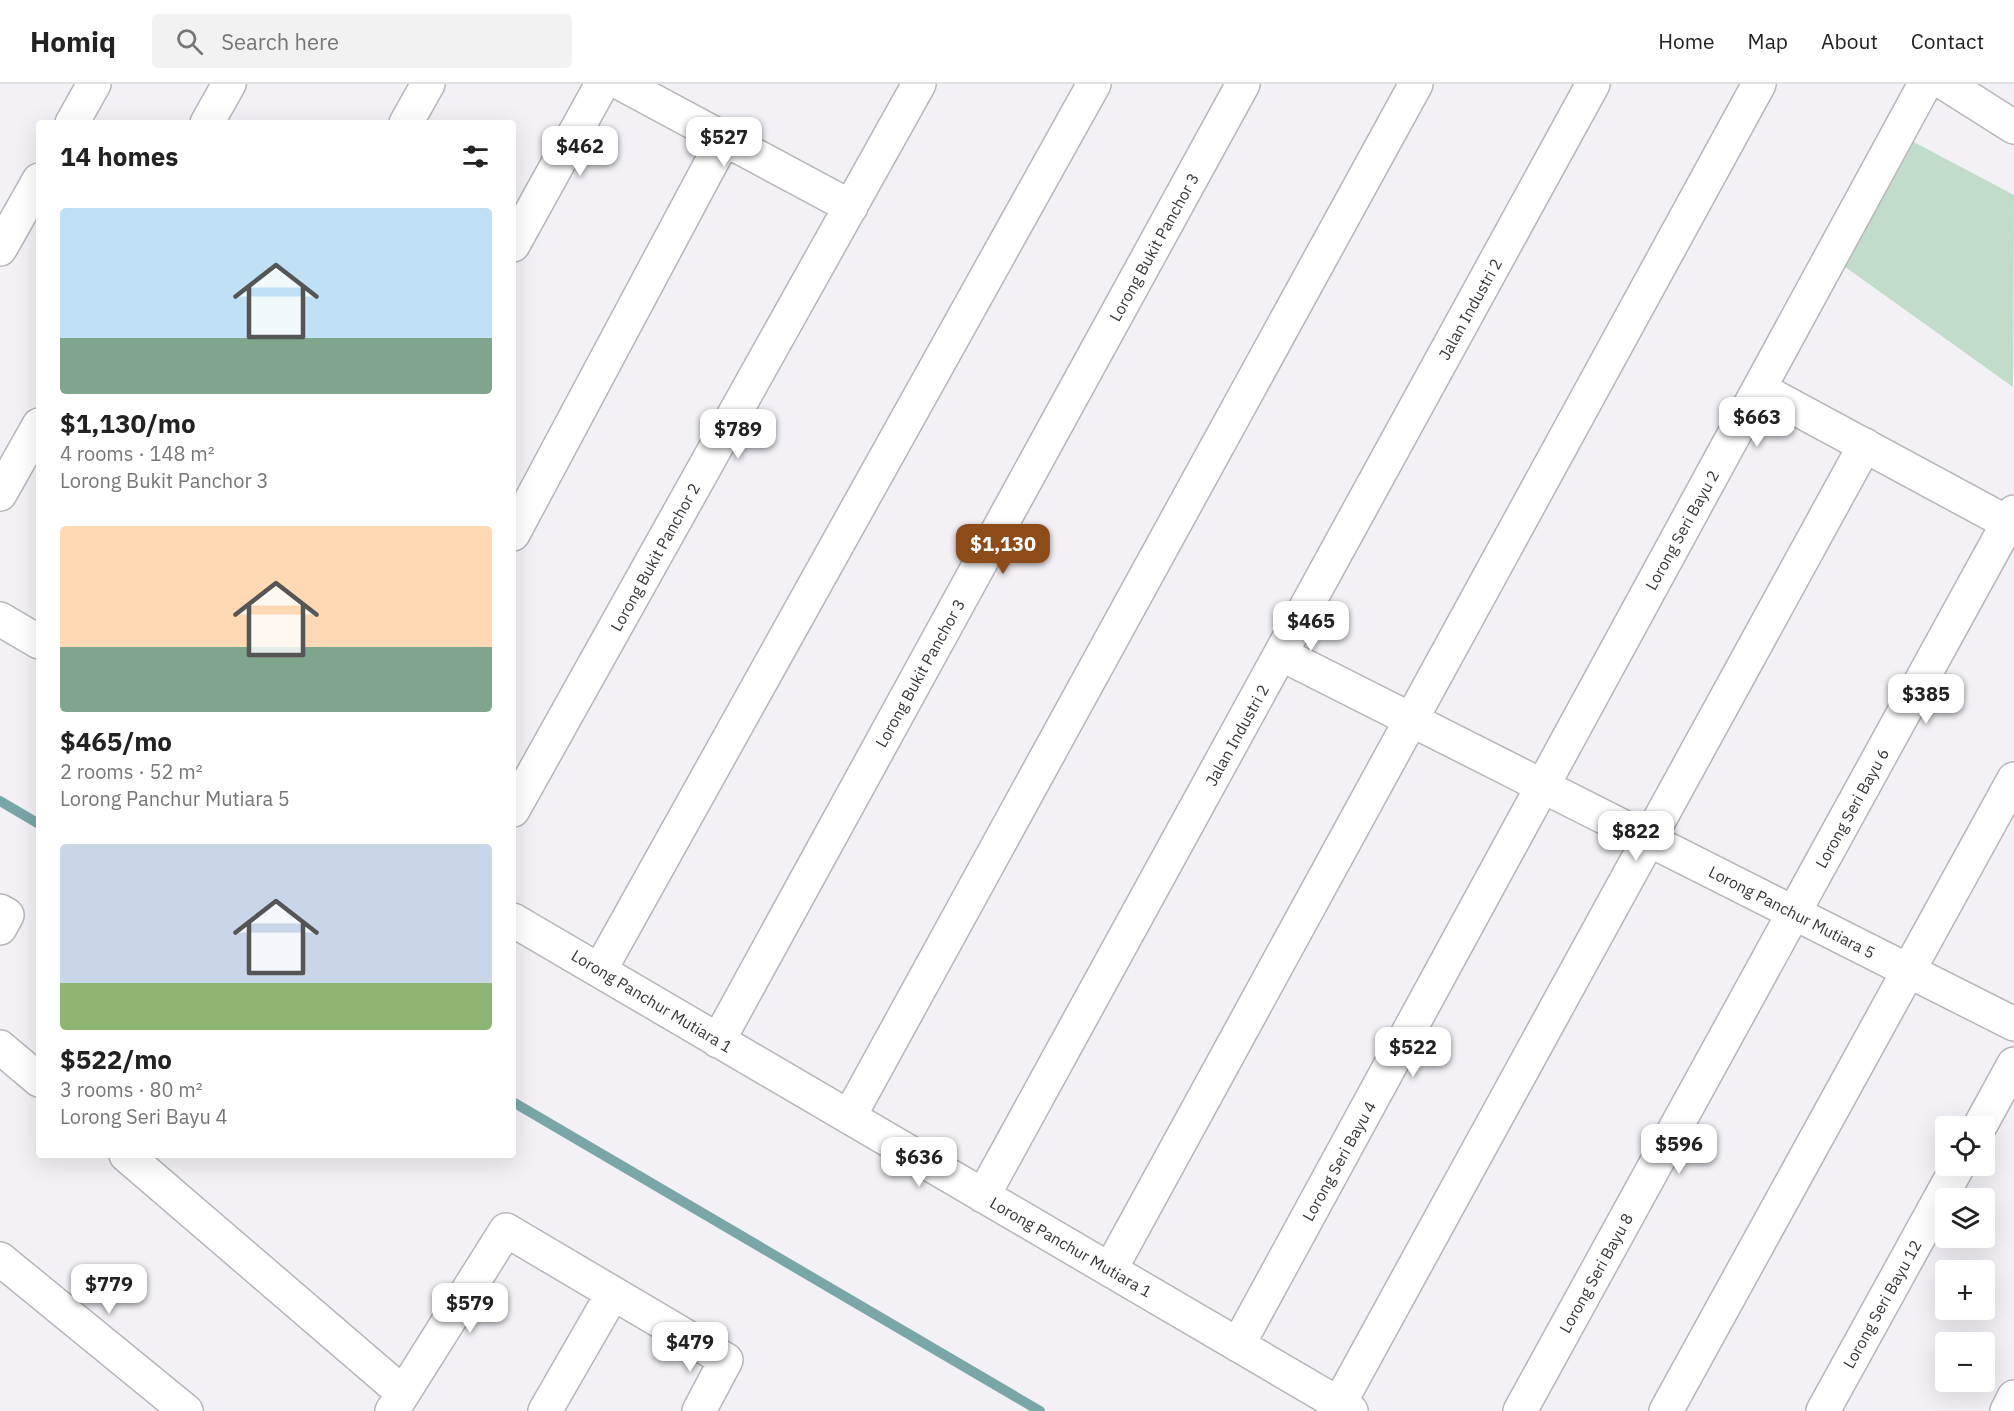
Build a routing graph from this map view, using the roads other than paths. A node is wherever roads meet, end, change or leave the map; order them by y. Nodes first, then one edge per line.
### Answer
1 (94, 84) edge
2 (229, 84) edge
3 (428, 84) edge
4 (602, 84) edge
5 (622, 84) edge
6 (919, 84) edge
7 (1094, 84) edge
8 (1243, 84) edge
9 (1416, 84) edge
10 (1593, 84) edge
11 (1759, 84) edge
12 (1925, 84) edge
13 (1946, 84) edge
14 (80, 120) edge
15 (209, 120) edge
16 (408, 120) edge
17 (2014, 127) edge
18 (724, 139) junction
19 (36, 185) edge
20 (851, 207) junction
21 (516, 240) edge
22 (0, 249) edge
23 (1760, 389) junction
24 (36, 430) edge
25 (1865, 445) junction
26 (0, 494) edge
27 (2011, 518) edge
28 (516, 528) edge
29 (0, 619) edge
30 (36, 640) edge
31 (1281, 654) junction
32 (1411, 719) junction
33 (2014, 778) edge
34 (1543, 787) junction
35 (516, 805) edge
36 (1650, 840) junction
37 (0, 911) edge
38 (1793, 914) junction
39 (516, 922) edge
40 (0, 928) edge
41 (600, 970) junction
42 (1908, 970) junction
43 (2014, 1024) edge
44 (718, 1041) junction
45 (0, 1047) edge
46 (2014, 1064) edge
47 (36, 1077) edge
48 (1985, 1116) edge
49 (849, 1117) junction
50 (129, 1158) edge
51 (1952, 1176) edge
52 (983, 1196) junction
53 (0, 1259) edge
54 (1110, 1270) junction
55 (613, 1293) junction
56 (1238, 1345) junction
57 (2014, 1397) edge
58 (398, 1402) edge
59 (1345, 1408) edge
60 (186, 1411) edge
61 (545, 1411) edge
62 (699, 1411) edge
63 (1520, 1411) edge
64 (1666, 1411) edge
65 (1823, 1411) edge
66 (2007, 1411) edge

1 - 14 street
2 - 15 street
3 - 16 street
4 - 21 street
5 - 18 street
6 - 20 street, Lorong Bukit Panchor 2
7 - 41 street
8 - 44 street, Lorong Bukit Panchor 3
9 - 49 street
10 - 31 street, Jalan Industri 2
11 - 32 street
12 - 23 street, Lorong Seri Bayu 2
13 - 17 street
18 - 20 street
18 - 28 street
19 - 22 street
20 - 35 street, Lorong Bukit Panchor 2
23 - 25 street
23 - 34 street, Lorong Seri Bayu 2
24 - 26 street
25 - 27 street
25 - 36 street
27 - 38 street, Lorong Seri Bayu 6
29 - 30 street
31 - 32 street, Lorong Panchur Mutiara 5
31 - 52 street, Jalan Industri 2
32 - 34 street, Lorong Panchur Mutiara 5
32 - 54 street
33 - 42 street
34 - 36 street, Lorong Panchur Mutiara 5
34 - 56 street, Lorong Seri Bayu 4
36 - 38 street, Lorong Panchur Mutiara 5
36 - 59 street
37 - 40 street
38 - 42 street, Lorong Panchur Mutiara 5
38 - 63 street, Lorong Seri Bayu 8
39 - 41 street, Lorong Panchur Mutiara 1
41 - 44 street, Lorong Panchur Mutiara 1
42 - 43 street, Lorong Panchur Mutiara 5
42 - 64 street
44 - 49 street, Lorong Panchur Mutiara 1
45 - 47 street
46 - 48 street
49 - 52 street, Lorong Panchur Mutiara 1
50 - 58 street
51 - 65 street, Lorong Seri Bayu 12
52 - 54 street, Lorong Panchur Mutiara 1
53 - 60 street
54 - 56 street, Lorong Panchur Mutiara 1
55 - 58 street
55 - 61 street
55 - 62 street
56 - 59 street, Lorong Panchur Mutiara 1
57 - 66 street

